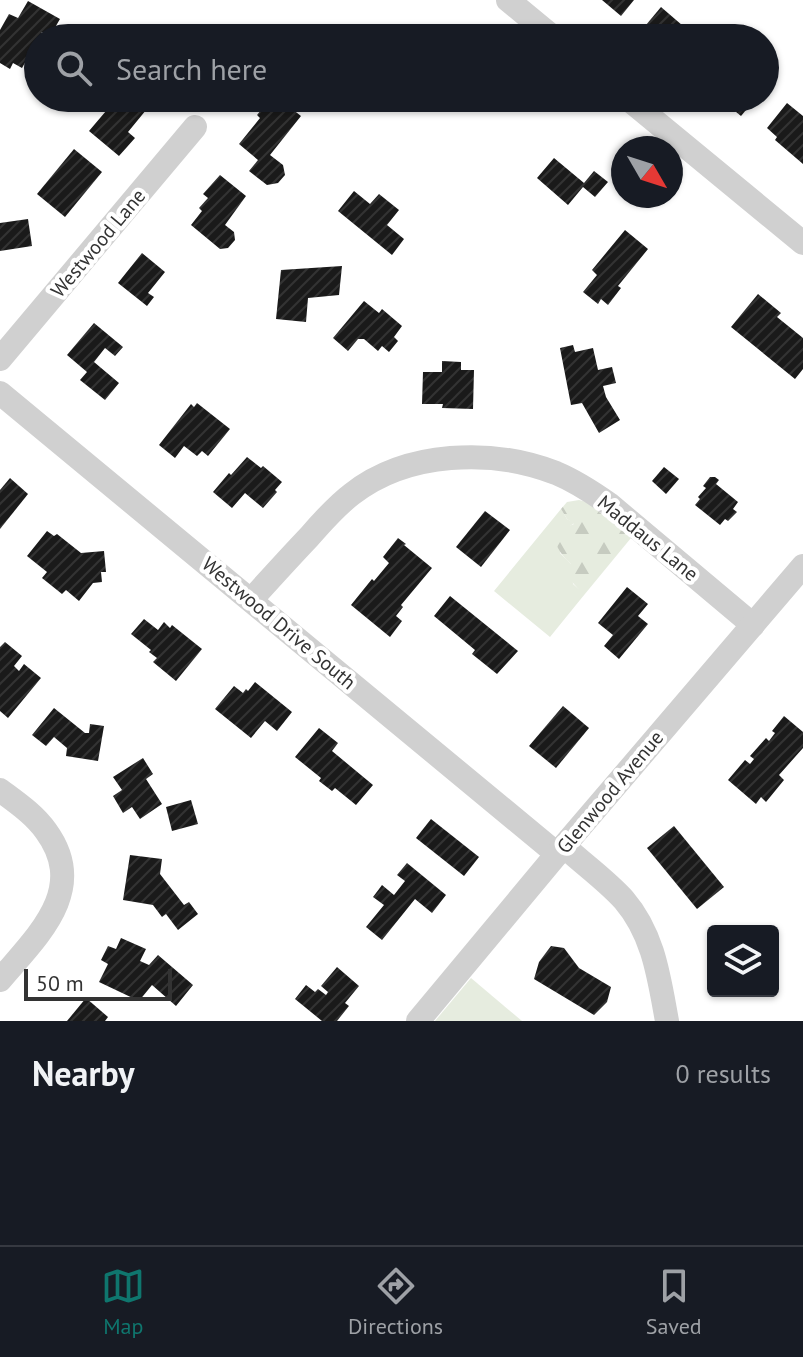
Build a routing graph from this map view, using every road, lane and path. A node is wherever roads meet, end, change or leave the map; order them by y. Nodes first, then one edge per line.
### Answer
1 (508, 0) edge
2 (537, 24) edge
3 (644, 112) edge
4 (195, 127) dead end
5 (803, 243) edge
6 (0, 359) edge
7 (0, 393) edge
8 (803, 566) edge
9 (251, 600) junction
10 (753, 625) junction
11 (0, 790) edge
12 (560, 850) junction
13 (0, 980) edge
14 (418, 1021) edge
15 (667, 1021) edge

1 - 2 street
3 - 5 street
4 - 6 street, Westwood Lane
7 - 9 street, Westwood Drive South
8 - 10 street, Glenwood Avenue
9 - 10 street, Maddaus Lane
9 - 12 street, Westwood Drive South
10 - 12 street, Glenwood Avenue
11 - 13 street
12 - 14 street, Glenwood Avenue
12 - 15 street, Westwood Drive South

